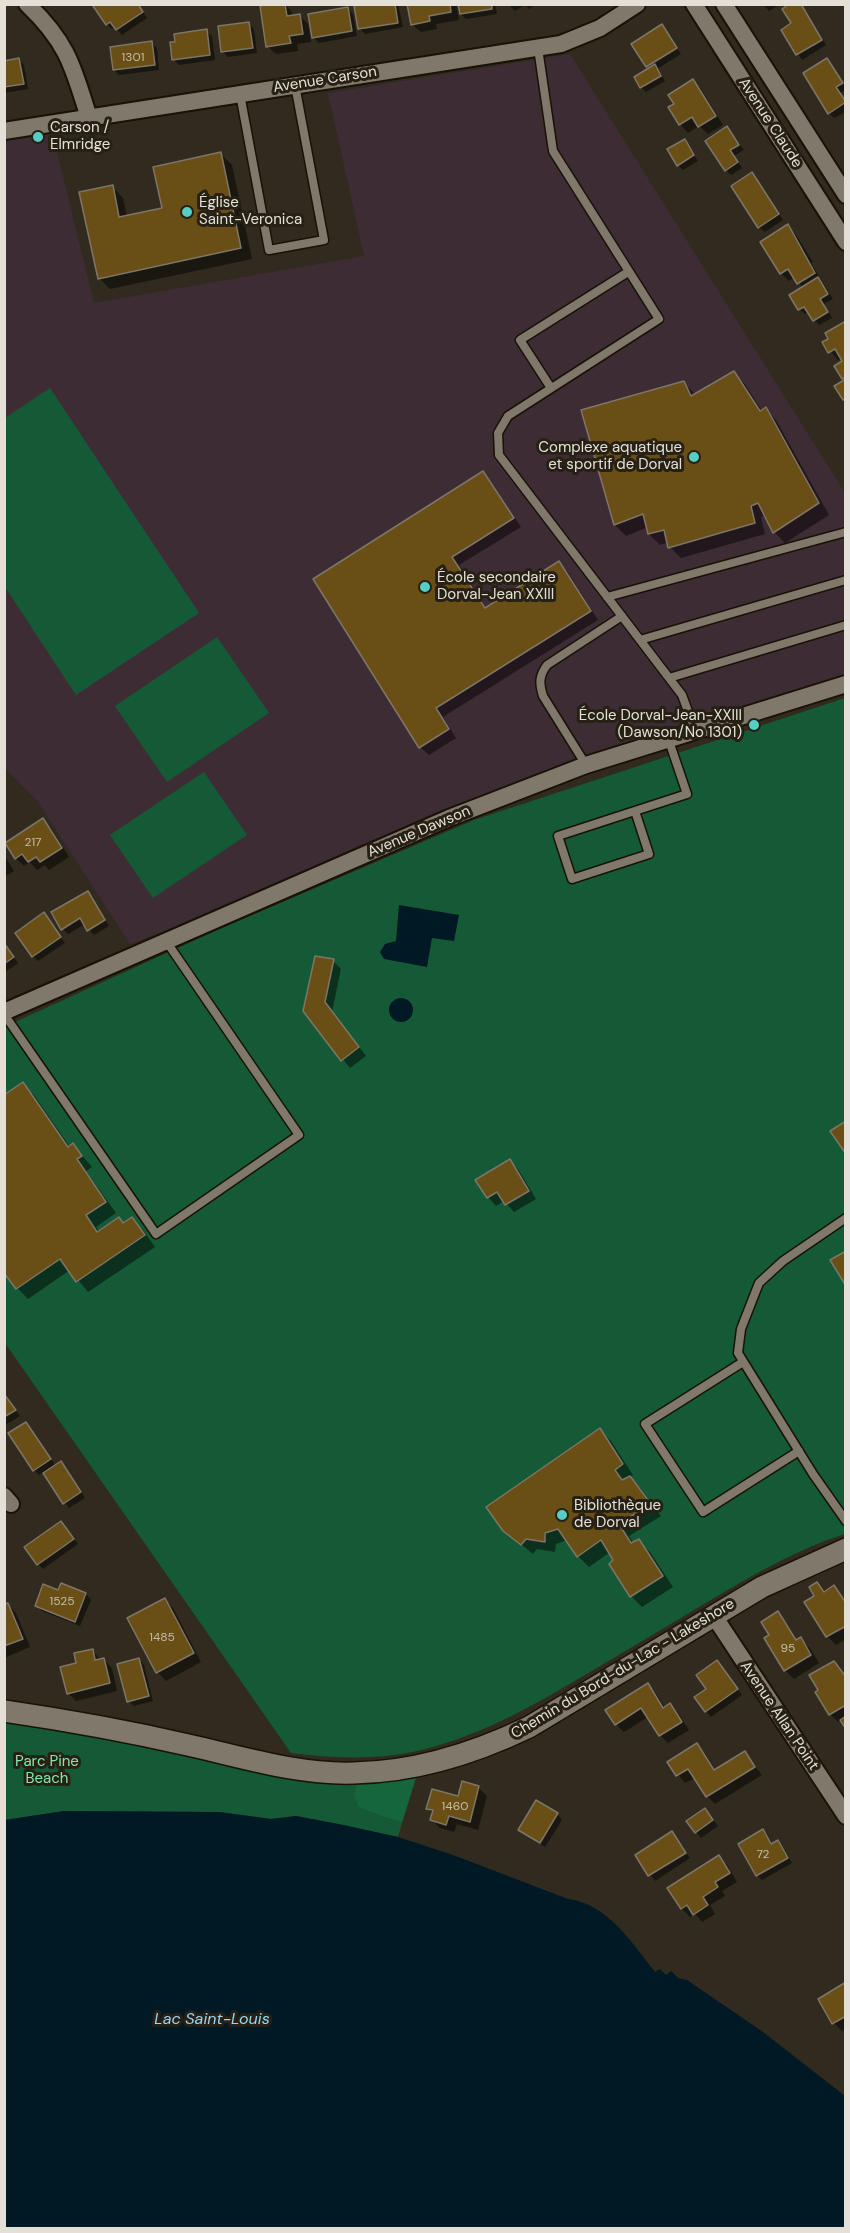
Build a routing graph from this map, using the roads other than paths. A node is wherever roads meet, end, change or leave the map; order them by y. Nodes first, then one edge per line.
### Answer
1 (27, 4) edge
2 (637, 4) edge
3 (694, 4) edge
4 (724, 4) edge
5 (538, 48) junction
6 (296, 85) junction
7 (240, 94) junction
8 (89, 118) junction
9 (4, 131) edge
10 (846, 195) edge
11 (846, 242) edge
12 (628, 272) junction
13 (551, 388) junction
14 (846, 532) edge
15 (846, 580) edge
16 (607, 597) junction
17 (622, 616) junction
18 (846, 625) edge
19 (640, 640) junction
20 (669, 678) junction
21 (846, 684) edge
22 (695, 730) junction
23 (668, 738) junction
24 (586, 765) junction
25 (635, 811) junction
26 (166, 941) junction
27 (4, 1013) edge
28 (846, 1218) edge
29 (743, 1362) junction
30 (799, 1451) junction
31 (846, 1521) edge
32 (845, 1551) edge
33 (714, 1616) junction
34 (4, 1711) edge
35 (846, 1816) edge

1 - 8 street
2 - 5 street, Avenue Carson
3 - 11 street, Avenue Claude
4 - 10 street, Avenue Claude
5 - 6 street, Avenue Carson
5 - 12 lane
6 - 7 street, Avenue Carson
6 - 7 lane
7 - 8 street, Avenue Carson
8 - 9 street, Avenue Carson
12 - 13 lane
12 - 13 lane
13 - 16 lane
14 - 16 lane
15 - 19 lane
16 - 17 lane
17 - 19 lane
17 - 24 lane
18 - 20 lane
19 - 20 lane
20 - 22 lane
21 - 22 street, Avenue Dawson
22 - 23 street, Avenue Dawson
23 - 24 street, Avenue Dawson
23 - 25 lane
24 - 26 street, Avenue Dawson
25 - 25 lane
26 - 27 street, Avenue Dawson
26 - 27 lane
28 - 29 lane
29 - 30 lane
29 - 30 lane
30 - 31 lane
32 - 33 street, Chemin du Bord-du-Lac - Lakeshore
33 - 34 street, Chemin du Bord-du-Lac - Lakeshore
33 - 35 street, Avenue Allan Point

